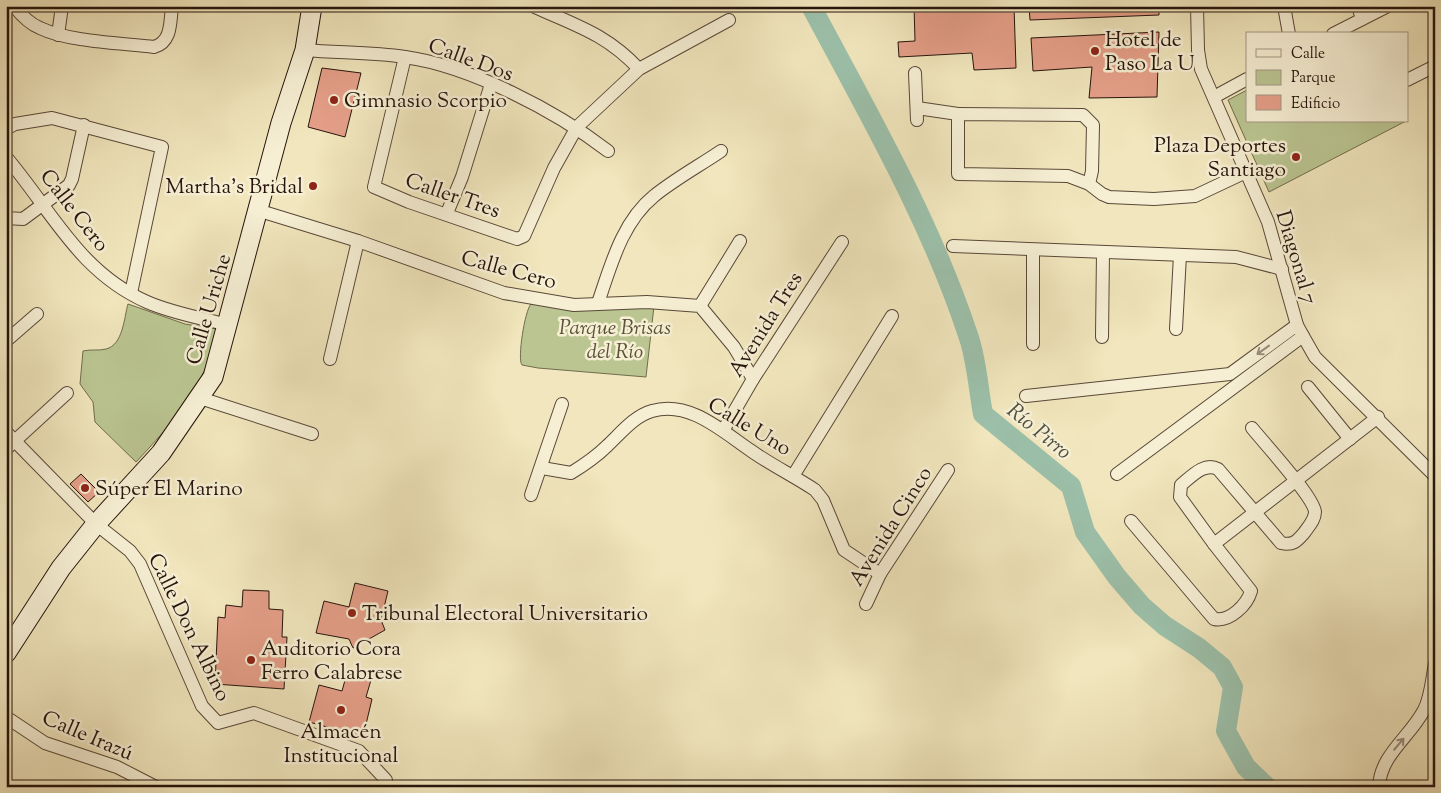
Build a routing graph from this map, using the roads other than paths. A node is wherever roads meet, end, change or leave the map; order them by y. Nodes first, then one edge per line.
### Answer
1 (14, 6) edge
2 (62, 6) edge
3 (172, 6) edge
4 (312, 6) edge
5 (1197, 6) edge
6 (1284, 6) edge
7 (1358, 6) edge
8 (1388, 6) edge
9 (535, 7) edge
10 (1362, 19) junction
11 (729, 20) dead end
12 (1289, 32) edge
13 (1337, 32) edge
14 (58, 35) junction
15 (305, 50) junction
16 (405, 57) junction
17 (1435, 66) edge
18 (639, 69) junction
19 (915, 73) dead end
20 (1246, 80) edge
21 (1408, 80) edge
22 (491, 84) junction
23 (1214, 98) junction
24 (958, 114) junction
25 (84, 125) junction
26 (577, 127) junction
27 (6, 129) edge
28 (608, 151) dead end
29 (721, 151) dead end
30 (6, 157) edge
31 (1246, 172) junction
32 (1089, 184) junction
33 (43, 204) junction
34 (257, 210) junction
35 (446, 214) junction
36 (6, 218) edge
37 (740, 241) dead end
38 (358, 242) junction
39 (842, 242) dead end
40 (953, 246) dead end
41 (1033, 250) junction
42 (1103, 252) junction
43 (1180, 255) junction
44 (1282, 269) junction
45 (130, 293) junction
46 (598, 303) junction
47 (700, 306) junction
48 (37, 314) dead end
49 (892, 316) dead end
50 (228, 325) junction
51 (1176, 329) dead end
52 (1300, 331) junction
53 (1102, 337) dead end
54 (6, 340) edge
55 (1033, 344) dead end
56 (330, 359) dead end
57 (754, 379) junction
58 (1233, 379) junction
59 (1308, 386) dead end
60 (67, 393) dead end
61 (1026, 396) dead end
62 (200, 398) junction
63 (562, 404) dead end
64 (1378, 417) junction
65 (1252, 428) dead end
66 (724, 429) junction
67 (312, 434) dead end
68 (1350, 439) junction
69 (9, 441) edge
70 (542, 468) junction
71 (948, 470) dead end
72 (1118, 474) dead end
73 (793, 476) junction
74 (1435, 476) edge
75 (1296, 482) junction
76 (531, 495) dead end
77 (1255, 513) junction
78 (1132, 521) dead end
79 (96, 524) junction
80 (1214, 544) junction
81 (880, 574) junction
82 (866, 604) dead end
83 (6, 653) edge
84 (1435, 664) edge
85 (6, 717) edge
86 (386, 780) dead end
87 (156, 787) edge
88 (1379, 787) edge

1 - 14 street
2 - 14 street
3 - 14 street
4 - 15 main road, Calle Uriche
5 - 23 street, Diagonal 7
6 - 12 street
7 - 10 street
8 - 10 street
9 - 18 street
10 - 13 street
11 - 18 street
15 - 16 street, Calle Dos
15 - 34 main road, Calle Uriche
16 - 22 street, Calle Dos
16 - 35 street, Caller Tres
17 - 21 street
18 - 26 street
19 - 24 street
20 - 23 street
22 - 26 street, Calle Dos
22 - 35 street
23 - 31 street, Diagonal 7
24 - 32 street
24 - 32 street
25 - 27 street
25 - 33 street
25 - 45 street
26 - 28 street, Calle Dos
26 - 35 street, Caller Tres
29 - 46 street
30 - 33 street, Calle Cero
31 - 32 street
31 - 44 street, Diagonal 7
33 - 36 street
33 - 45 street, Calle Cero
34 - 38 street, Calle Cero
34 - 50 main road, Calle Uriche
37 - 47 street
38 - 46 street, Calle Cero
38 - 56 street
39 - 57 street, Avenida Tres
40 - 41 street
41 - 42 street
41 - 55 street
42 - 43 street
42 - 53 street
43 - 44 street
43 - 51 street
44 - 52 street, Diagonal 7
45 - 50 street, Calle Cero
46 - 47 street, Calle Cero
47 - 57 street
48 - 54 street
49 - 73 street
50 - 62 main road, Calle Uriche
52 - 58 street
52 - 64 street, Diagonal 7
57 - 66 street, Avenida Tres
58 - 61 street
58 - 72 street
59 - 68 street
60 - 69 street
62 - 67 street
62 - 79 main road, Calle Uriche
63 - 70 street
64 - 68 street
64 - 74 street, Diagonal 7
65 - 75 street
66 - 70 street, Calle Uno
66 - 73 street, Calle Uno
68 - 75 street
69 - 79 street
70 - 76 street
71 - 81 street, Avenida Cinco
73 - 81 street, Calle Uno
75 - 77 street
75 - 77 street
77 - 80 street
77 - 80 street
78 - 80 street
79 - 83 main road, Calle Uriche
79 - 86 street, Calle Don Albino
81 - 82 street, Avenida Cinco
88 -> 84 street
85 - 87 street, Calle Irazú

